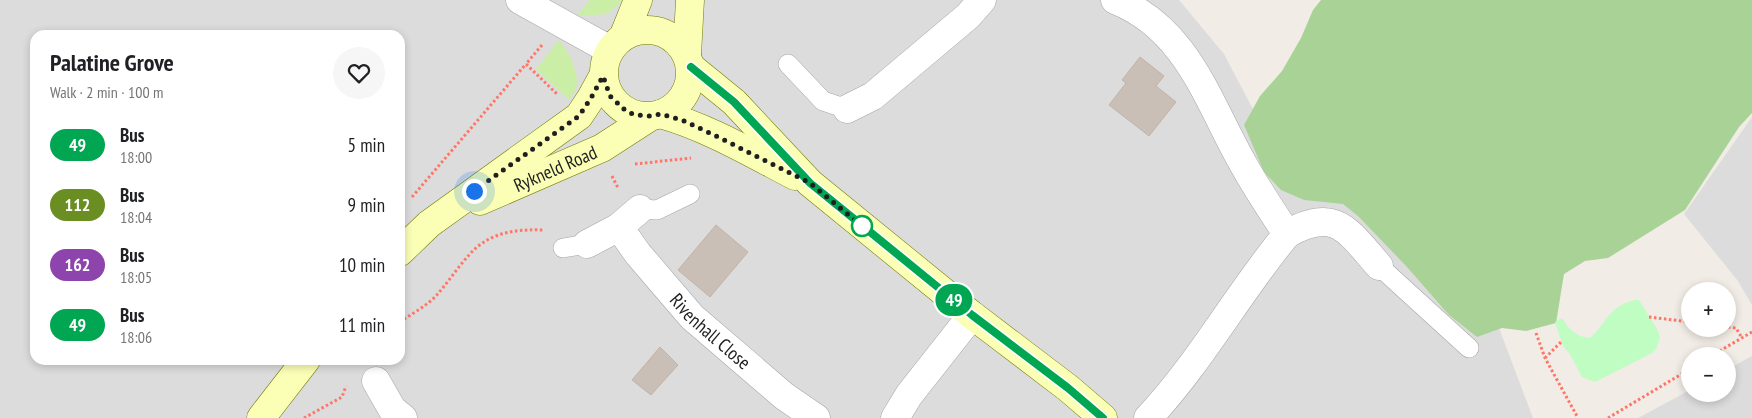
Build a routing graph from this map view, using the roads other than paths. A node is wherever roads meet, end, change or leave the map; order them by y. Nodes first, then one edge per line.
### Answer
1 (520, 0) edge
2 (638, 0) edge
3 (690, 0) edge
4 (982, 0) edge
5 (1115, 0) edge
6 (617, 43) junction
7 (689, 61) junction
8 (788, 64) dead end
9 (603, 76) junction
10 (847, 109) joint
11 (655, 116) junction
12 (810, 183) junction
13 (690, 194) dead end
14 (640, 209) joint
15 (429, 224) junction
16 (619, 227) junction
17 (1287, 234) junction
18 (575, 246) road end
19 (405, 247) edge
20 (1379, 266) joint
21 (972, 315) junction
22 (1469, 348) dead end
23 (302, 365) edge
24 (376, 381) dead end
25 (261, 418) edge
26 (403, 418) edge
27 (816, 418) edge
28 (896, 418) edge
29 (1103, 418) edge
30 (1148, 418) edge

1 - 6 street
2 - 6 street
3 - 7 street
4 - 10 street
5 - 17 street
6 - 7 street
6 - 9 street
7 - 11 street
7 - 12 street
8 - 10 lane
9 - 11 street
9 - 15 street, Rykneld Road
11 - 12 street
11 - 15 street, Rykneld Road
12 - 21 street
13 - 14 lane
14 - 16 street
15 - 19 street, Rykneld Road
16 - 18 street
16 - 27 street, Rivenhall Close
17 - 20 street
17 - 30 street
20 - 22 lane
21 - 28 street
21 - 29 street
23 - 25 street
24 - 26 street

